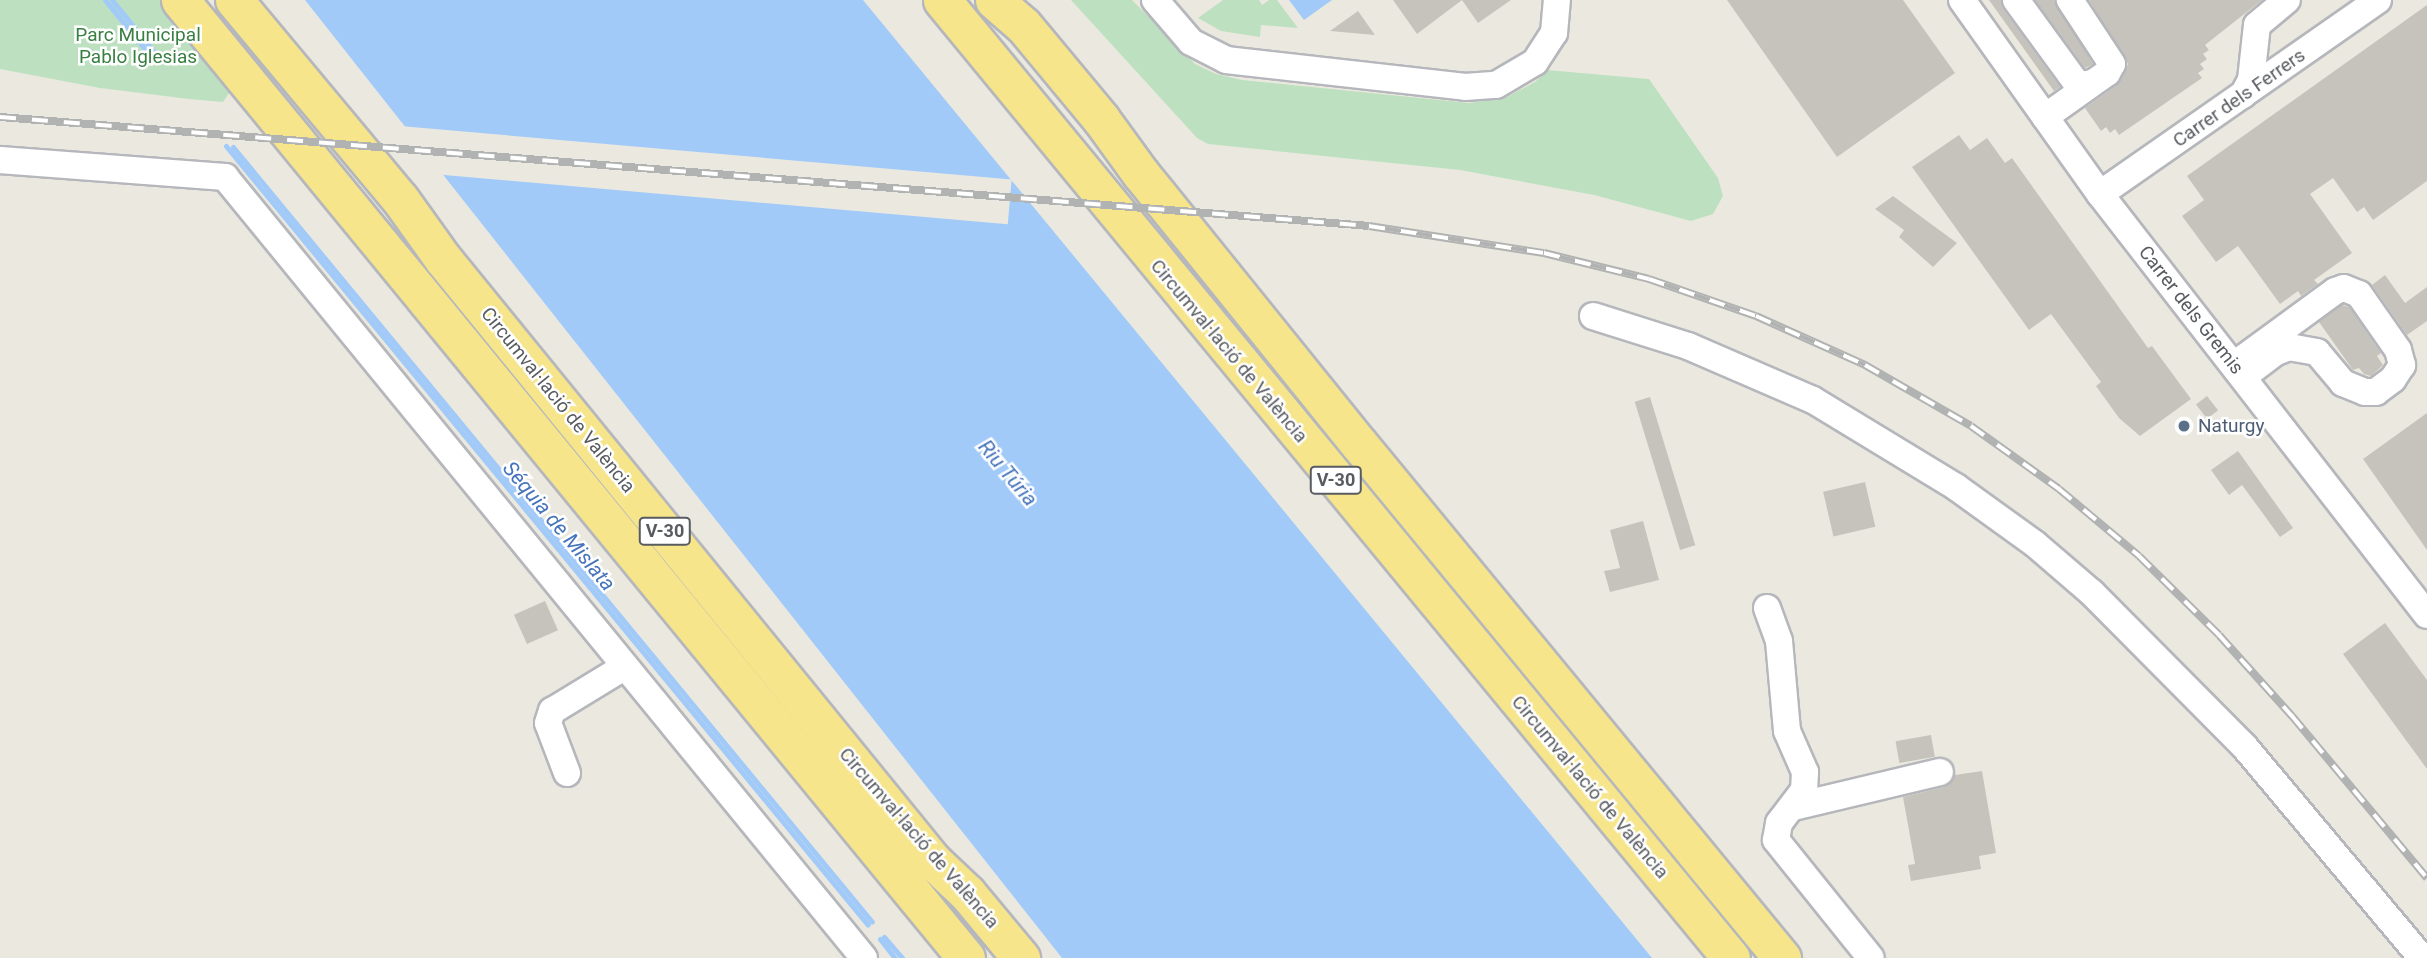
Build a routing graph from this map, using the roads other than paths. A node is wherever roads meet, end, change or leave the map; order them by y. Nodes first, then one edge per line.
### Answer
1 (180, 0) edge
2 (234, 0) edge
3 (942, 0) edge
4 (994, 0) edge
5 (1156, 0) edge
6 (1557, 0) edge
7 (1962, 0) edge
8 (2016, 0) edge
9 (2070, 0) edge
10 (2287, 0) edge
11 (2378, 0) edge
12 (1017, 13) edge
13 (2092, 83) junction
14 (2243, 95) junction
15 (2045, 117) junction
16 (0, 160) edge
17 (2100, 194) junction
18 (1593, 316) dead end
19 (2238, 371) junction
20 (1767, 608) dead end
21 (2427, 615) edge
22 (624, 667) junction
23 (1940, 772) dead end
24 (567, 773) dead end
25 (1793, 807) junction
26 (933, 861) junction
27 (864, 958) edge
28 (966, 958) edge
29 (999, 958) edge
30 (1021, 958) edge
31 (1731, 958) edge
32 (1782, 958) edge
33 (1871, 958) edge
34 (2422, 958) edge

1 - 28 highway, Circumval·lació de València / V-30
2 - 26 highway, Circumval·lació de València / V-30
3 - 31 highway, Circumval·lació de València / V-30
4 - 12 highway, Circumval·lació de València / V-30
5 - 6 street
7 - 15 street, Carrer dels Gremis
8 - 13 street
9 - 13 street
10 - 14 street
11 - 14 street, Carrer dels Ferrers
12 - 32 highway, Circumval·lació de València / V-30
13 - 15 street
14 - 17 street, Carrer dels Ferrers
15 - 17 street, Carrer dels Gremis
16 - 22 street
17 - 19 street, Carrer dels Gremis
18 - 34 street
19 - 19 street
19 - 21 street, Carrer dels Gremis
20 - 25 street
22 - 24 street
22 - 27 street
23 - 25 street
25 - 33 street
26 - 29 highway
26 - 30 highway, Circumval·lació de València / V-30

